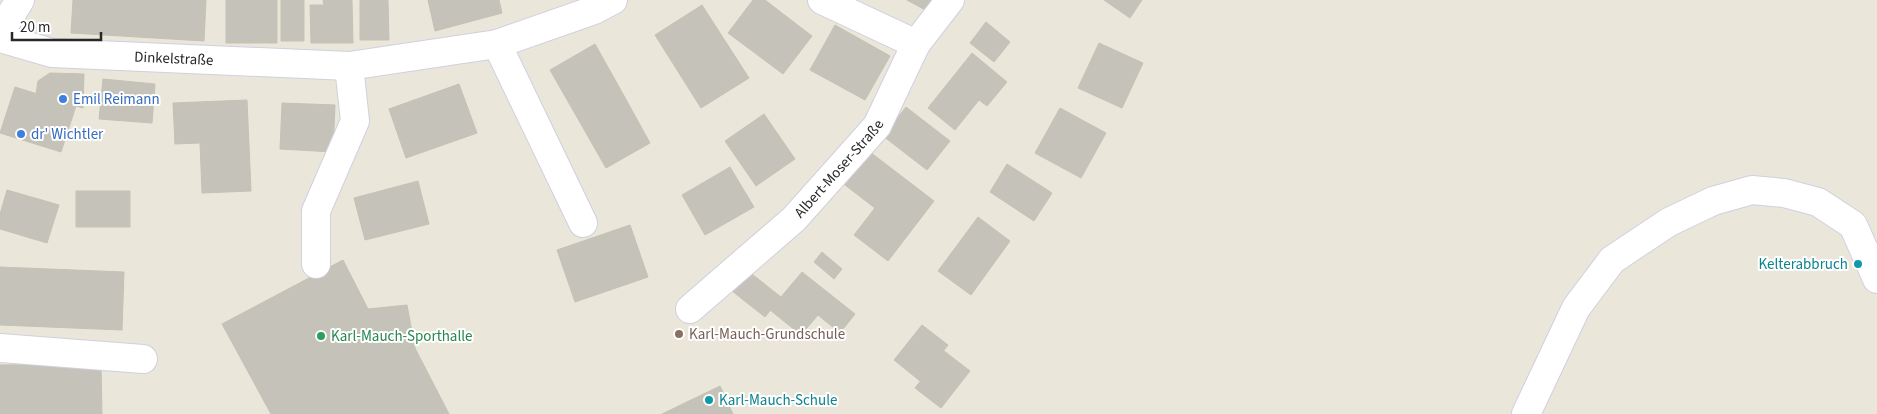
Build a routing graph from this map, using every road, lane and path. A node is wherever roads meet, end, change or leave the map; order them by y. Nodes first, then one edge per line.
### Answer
1 (20, 0) edge
2 (613, 0) edge
3 (822, 0) edge
4 (950, 0) edge
5 (0, 32) edge
6 (0, 38) edge
7 (497, 44) junction
8 (916, 44) junction
9 (349, 66) junction
10 (583, 223) dead end
11 (316, 264) dead end
12 (1877, 279) edge
13 (690, 309) dead end
14 (0, 348) edge
15 (144, 359) dead end
16 (1526, 414) edge

1 - 5 street
2 - 7 street, Dinkelstraße
3 - 8 street
4 - 8 street, Albert-Moser-Straße
6 - 9 street, Dinkelstraße
7 - 9 street, Dinkelstraße
7 - 10 street
8 - 13 street, Albert-Moser-Straße
9 - 11 street
12 - 16 street
14 - 15 street

